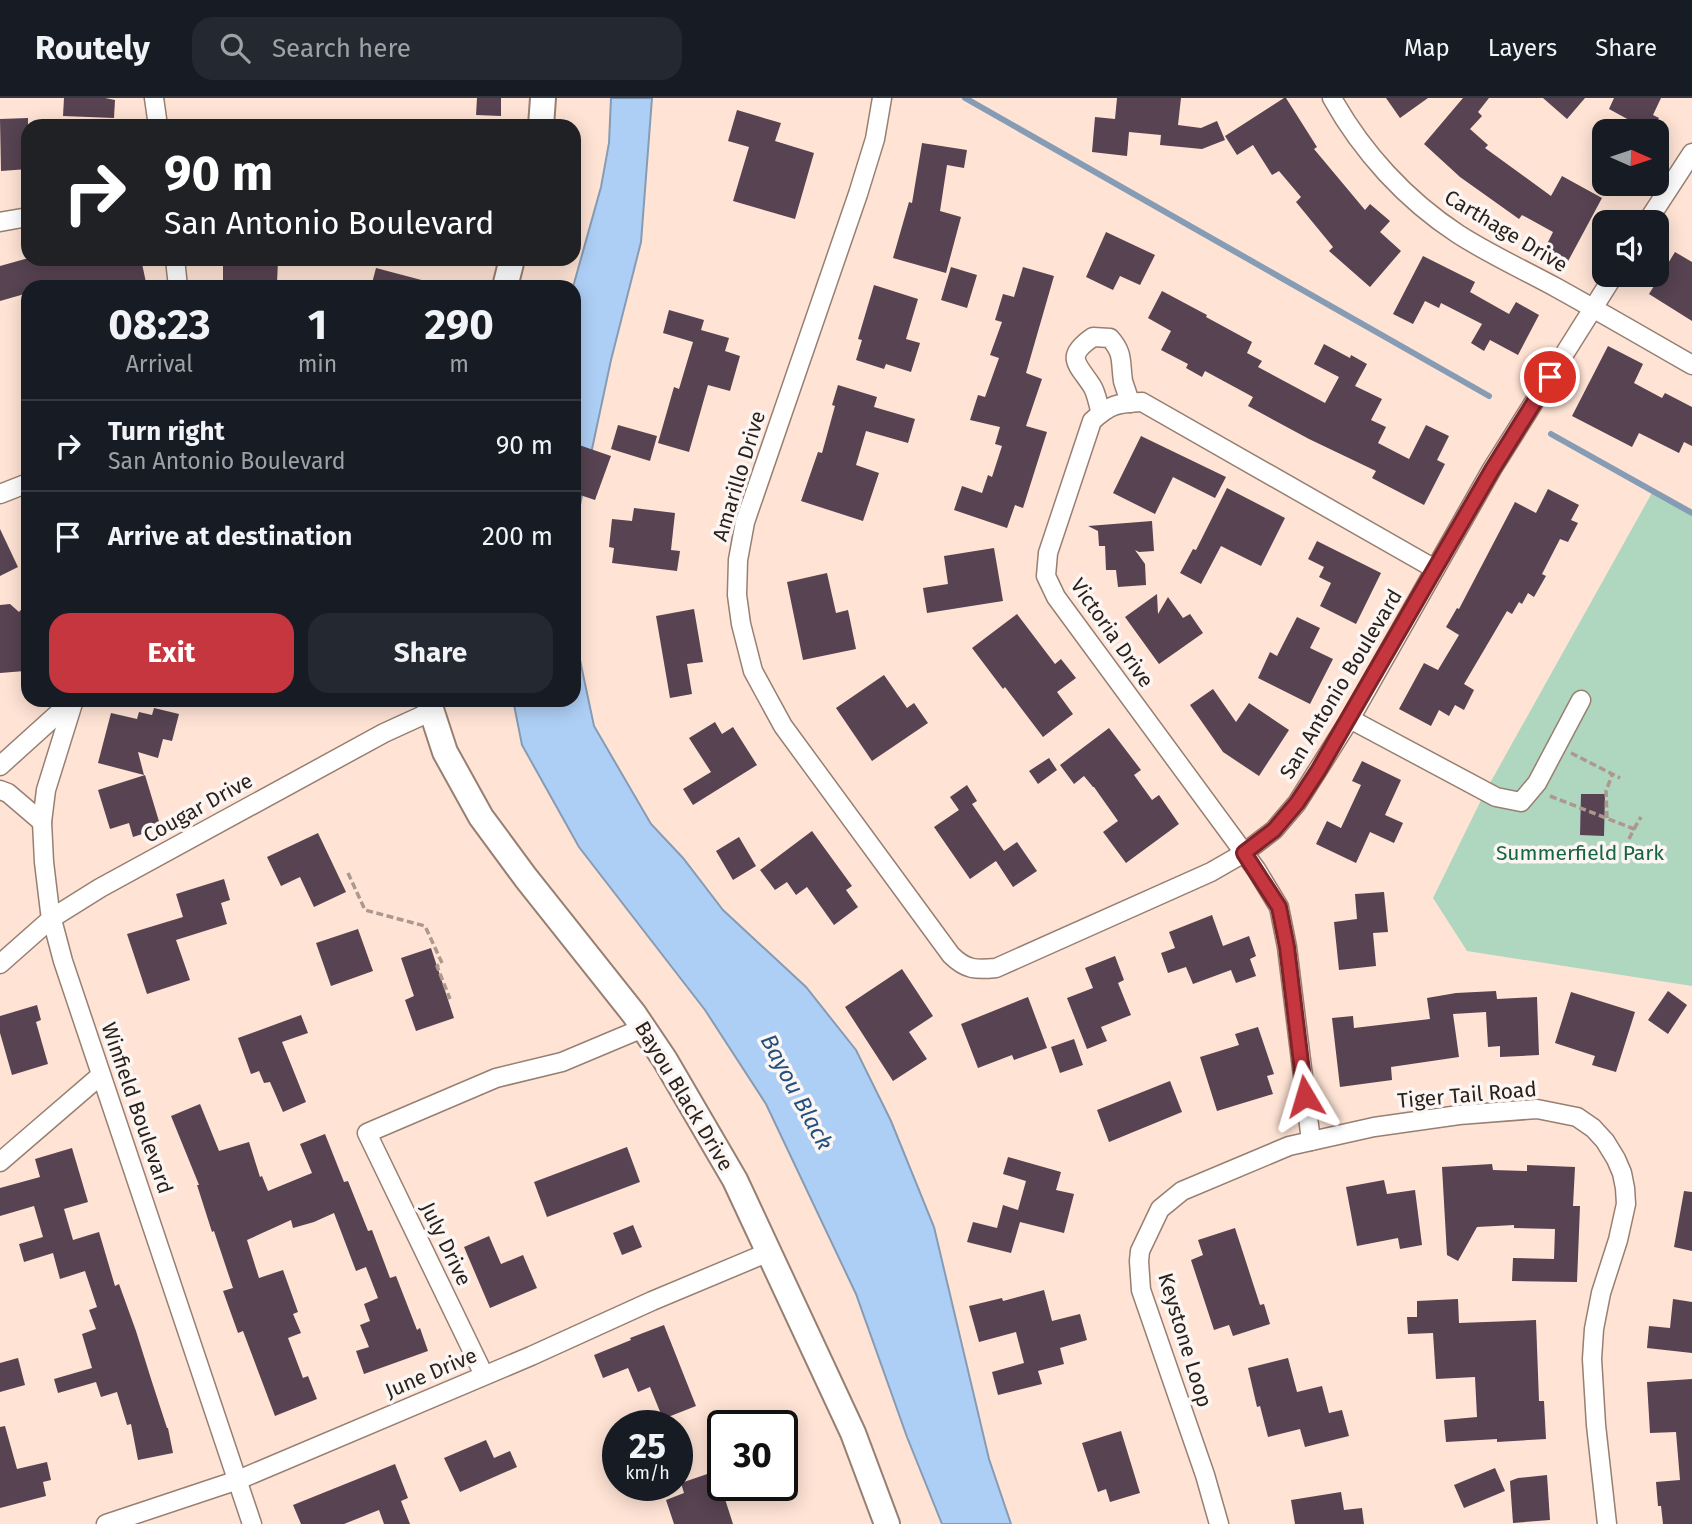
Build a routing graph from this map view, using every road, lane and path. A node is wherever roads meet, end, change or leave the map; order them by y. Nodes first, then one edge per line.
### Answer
1 (154, 98) edge
2 (543, 98) edge
3 (882, 98) edge
4 (1332, 98) edge
5 (157, 119) edge
6 (542, 119) edge
7 (1692, 153) edge
8 (1655, 210) edge
9 (21, 218) edge
10 (0, 222) edge
11 (1606, 287) edge
12 (1593, 308) junction
13 (1692, 365) edge
14 (1130, 402) junction
15 (1101, 413) junction
16 (21, 485) edge
17 (0, 494) edge
18 (1435, 569) junction
19 (1581, 700) dead end
20 (65, 707) edge
21 (71, 707) edge
22 (427, 707) edge
23 (429, 707) edge
24 (1350, 719) junction
25 (1556, 746) junction
26 (0, 766) edge
27 (1612, 775) junction
28 (1620, 778) dead end
29 (1532, 789) junction
30 (0, 790) edge
31 (1641, 817) dead end
32 (1607, 818) junction
33 (42, 822) junction
34 (1634, 828) junction
35 (1625, 847) dead end
36 (1244, 853) junction
37 (348, 873) dead end
38 (51, 918) junction
39 (0, 964) edge
40 (977, 970) joint
41 (450, 999) dead end
42 (643, 1028) junction
43 (101, 1075) junction
44 (1311, 1141) junction
45 (0, 1162) edge
46 (768, 1252) junction
47 (484, 1375) junction
48 (237, 1480) junction
49 (106, 1524) edge
50 (252, 1524) edge
51 (887, 1524) edge
52 (1219, 1524) edge
53 (1607, 1524) edge

1 - 5 street
2 - 6 main road
3 - 40 street, Amarillo Drive
4 - 12 street, Carthage Drive
7 - 8 street
9 - 10 street
11 - 12 street, San Antonio Boulevard
12 - 13 street, Carthage Drive
12 - 18 street, San Antonio Boulevard
14 - 15 street
14 - 15 street
14 - 18 street
15 - 36 street, Victoria Drive
16 - 17 street
18 - 24 street, San Antonio Boulevard
19 - 25 street
20 - 26 street
21 - 33 street, Winfield Boulevard
22 - 38 street, Cougar Drive
23 - 42 main road, Bayou Black Drive
24 - 29 street
24 - 36 street, San Antonio Boulevard
25 - 27 path
25 - 29 street
27 - 28 path
27 - 32 path
29 - 32 path
30 - 33 street
31 - 34 path
32 - 34 path
33 - 38 street, Winfield Boulevard
34 - 35 path
36 - 40 street, San Antonio Boulevard
36 - 44 street, Victoria Drive
37 - 41 path
38 - 39 street, Cougar Drive
38 - 43 street, Winfield Boulevard
42 - 46 main road, Bayou Black Drive
42 - 47 street, July Drive
43 - 45 street
43 - 48 street, Winfield Boulevard
44 - 52 street, Keystone Loop
44 - 53 street, Tiger Tail Road
46 - 47 street, June Drive
46 - 51 main road, Bayou Black Drive
47 - 48 street, June Drive
48 - 49 street, June Drive
48 - 50 street, Winfield Boulevard

